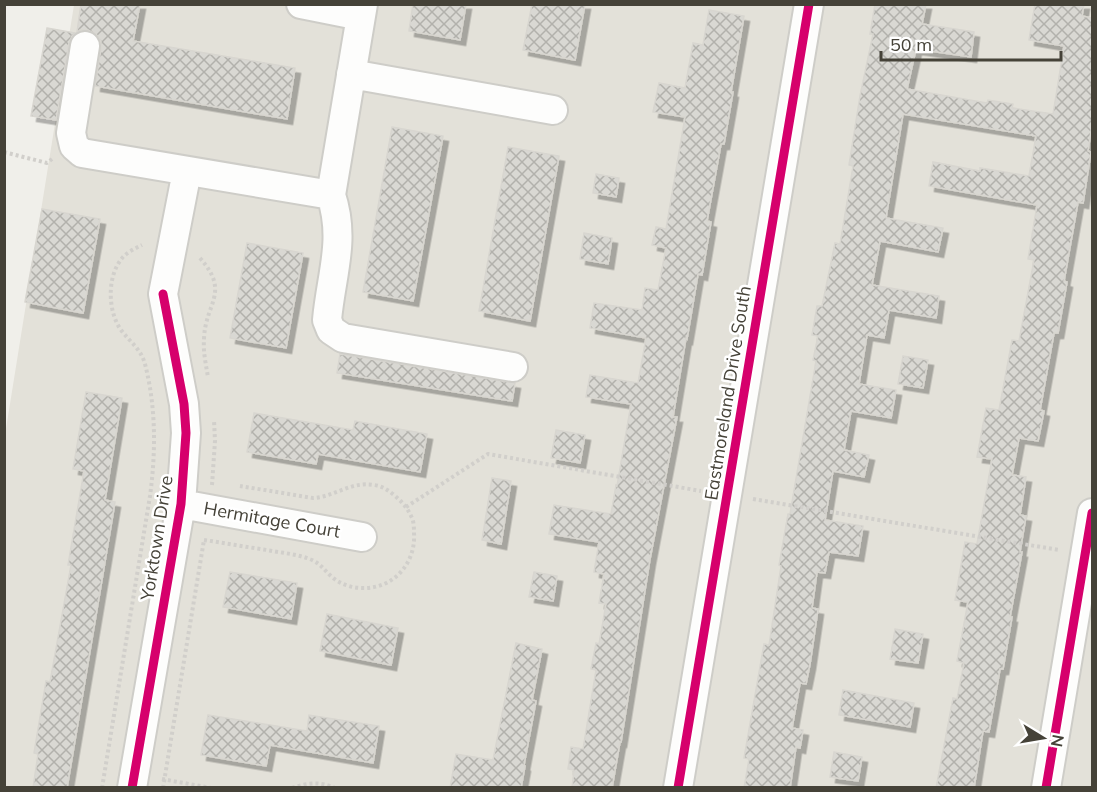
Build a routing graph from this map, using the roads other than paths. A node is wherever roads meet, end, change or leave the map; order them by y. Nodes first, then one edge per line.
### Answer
1 (301, 4) edge
2 (809, 4) edge
3 (362, 10) edge
4 (85, 46) dead end
5 (351, 74) junction
6 (553, 111) dead end
7 (187, 171) junction
8 (331, 195) junction
9 (513, 368) dead end
10 (182, 504) junction
11 (1092, 513) edge
12 (362, 537) dead end
13 (132, 788) edge
14 (678, 788) edge
15 (1046, 788) edge

1 - 3 street
2 - 14 street, Eastmoreland Drive South
3 - 5 street
4 - 7 street
5 - 6 street
5 - 8 street
7 - 8 street
7 - 10 street, Yorktown Drive
8 - 9 street
10 - 12 street, Hermitage Court
10 - 13 street, Yorktown Drive
11 - 15 street

